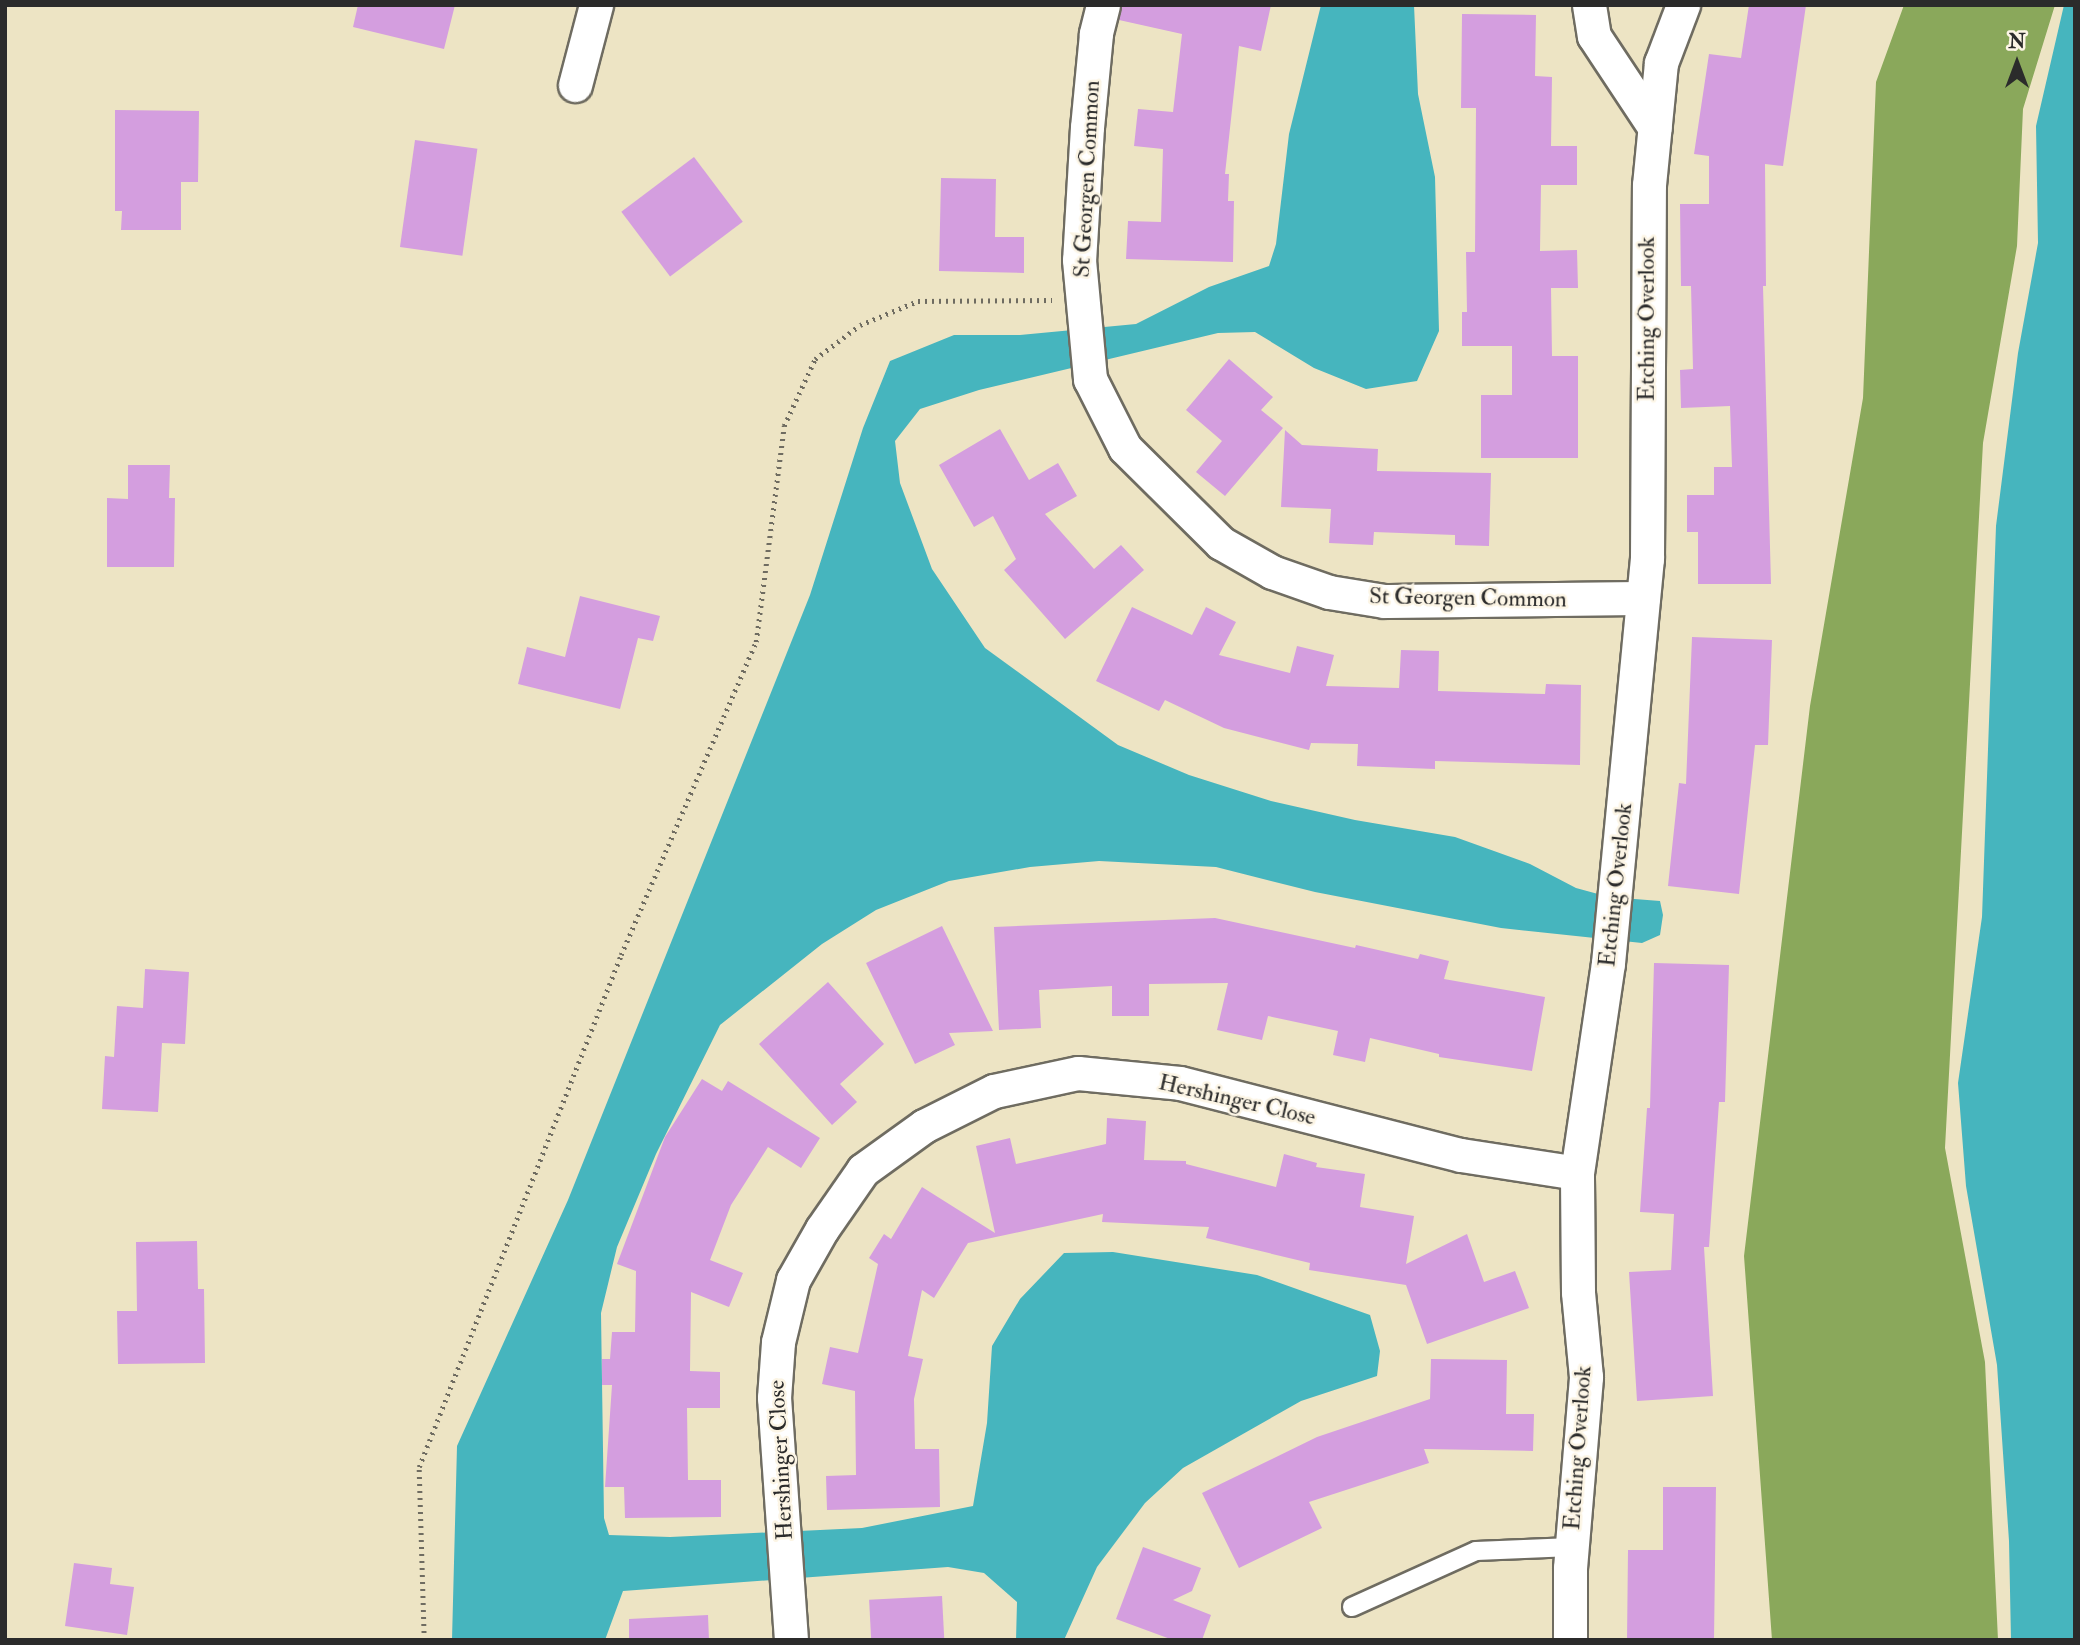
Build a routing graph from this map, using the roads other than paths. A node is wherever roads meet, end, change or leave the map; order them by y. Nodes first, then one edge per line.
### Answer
1 (596, 5) edge
2 (1103, 5) edge
3 (1589, 5) edge
4 (1683, 5) edge
5 (575, 85) dead end
6 (1655, 128) junction
7 (1643, 598) junction
8 (1577, 1173) junction
9 (1572, 1547) junction
10 (1352, 1607) dead end
11 (791, 1640) edge
12 (1570, 1640) edge

1 - 5 street
2 - 7 street, St Georgen Common
3 - 6 street
4 - 6 street, Etching Overlook
6 - 7 street, Etching Overlook
7 - 8 street, Etching Overlook
8 - 9 street, Etching Overlook
8 - 11 street, Hershinger Close
9 - 10 lane
9 - 12 street, Etching Overlook

